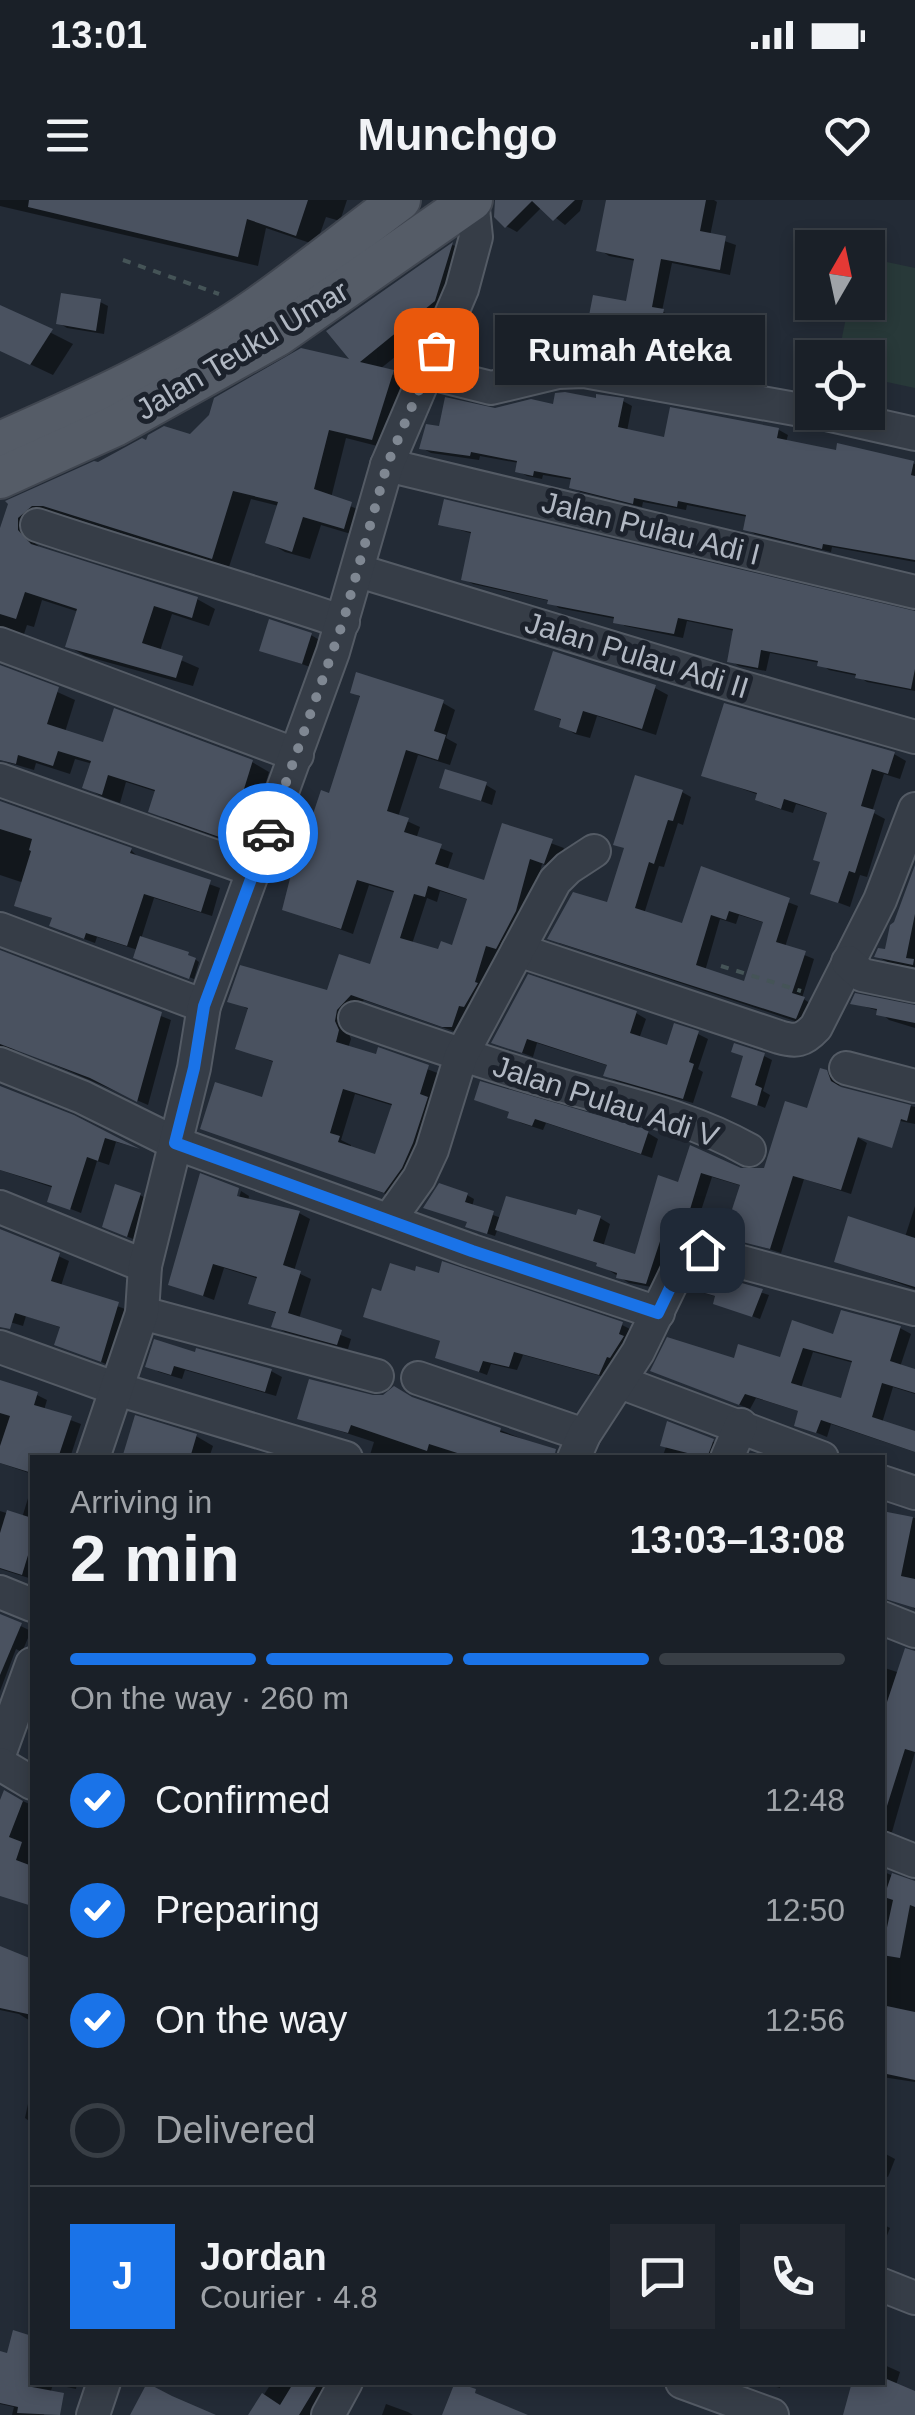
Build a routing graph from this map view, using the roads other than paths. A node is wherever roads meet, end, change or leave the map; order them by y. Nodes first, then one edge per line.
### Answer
1 (400, 200) edge
2 (472, 200) edge
3 (427, 372) junction
4 (795, 408) edge
5 (885, 427) edge
6 (915, 434) edge
7 (0, 442) edge
8 (387, 465) junction
9 (0, 478) edge
10 (37, 525) dead end
11 (359, 571) junction
12 (915, 592) edge
13 (343, 622) junction
14 (0, 644) edge
15 (915, 736) edge
16 (297, 755) junction
17 (0, 780) edge
18 (915, 809) edge
19 (594, 850) dead end
20 (253, 870) junction
21 (0, 930) edge
22 (518, 950) junction
23 (848, 962) junction
24 (915, 986) edge
25 (204, 1006) junction
26 (354, 1018) dead end
27 (461, 1056) junction
28 (0, 1064) edge
29 (846, 1068) dead end
30 (915, 1086) edge
31 (175, 1143) junction
32 (748, 1150) dead end
33 (0, 1208) edge
34 (389, 1220) junction
35 (145, 1266) junction
36 (915, 1308) edge
37 (142, 1313) junction
38 (658, 1313) junction
39 (0, 1347) edge
40 (376, 1376) dead end
41 (418, 1378) dead end
42 (620, 1382) junction
43 (117, 1389) junction
44 (742, 1425) junction
45 (579, 1446) edge
46 (94, 1455) edge
47 (336, 1455) edge
48 (728, 1455) edge
49 (815, 1455) edge
50 (885, 1483) edge
51 (915, 1493) edge
52 (0, 1592) edge
53 (30, 1604) edge
54 (885, 1619) edge
55 (915, 1631) edge
56 (30, 1668) edge
57 (7, 1715) edge
58 (0, 1752) edge
59 (0, 1764) edge
60 (30, 1781) edge
61 (885, 1849) edge
62 (915, 1861) edge
63 (885, 2286) edge
64 (915, 2298) edge
65 (103, 2385) edge
66 (344, 2385) edge
67 (690, 2385) edge
68 (93, 2415) edge
69 (328, 2415) edge
70 (772, 2415) edge

1 - 7 main road, Jalan Teuku Umar
2 - 3 street
2 - 9 main road, Jalan Teuku Umar
3 - 4 street
3 - 8 street
5 - 6 street
8 - 11 street
8 - 12 street, Jalan Pulau Adi I
10 - 13 street
11 - 13 street
11 - 15 street, Jalan Pulau Adi II
13 - 16 street
14 - 16 street
16 - 20 street
17 - 20 street
18 - 23 street
19 - 22 street, Jalan Pulau Adi V
20 - 25 street
21 - 25 street
22 - 23 street
22 - 27 street, Jalan Pulau Adi V
23 - 24 street
25 - 31 street
26 - 27 street, Jalan Pulau Adi V
27 - 32 street, Jalan Pulau Adi V
27 - 34 street, Jalan Pulau Adi V
28 - 31 street
29 - 30 street
31 - 34 street
31 - 35 street
33 - 35 street
34 - 38 street
35 - 37 street
36 - 38 street
37 - 40 street
37 - 43 street
38 - 42 street
39 - 43 street
41 - 45 street
42 - 44 street
42 - 45 street
43 - 46 street
43 - 47 street
44 - 48 street
44 - 49 street
50 - 51 street
52 - 53 street
54 - 55 street
56 - 57 street
57 - 58 street
59 - 60 street
61 - 62 street
63 - 64 street
65 - 68 street
66 - 69 street
67 - 70 street

